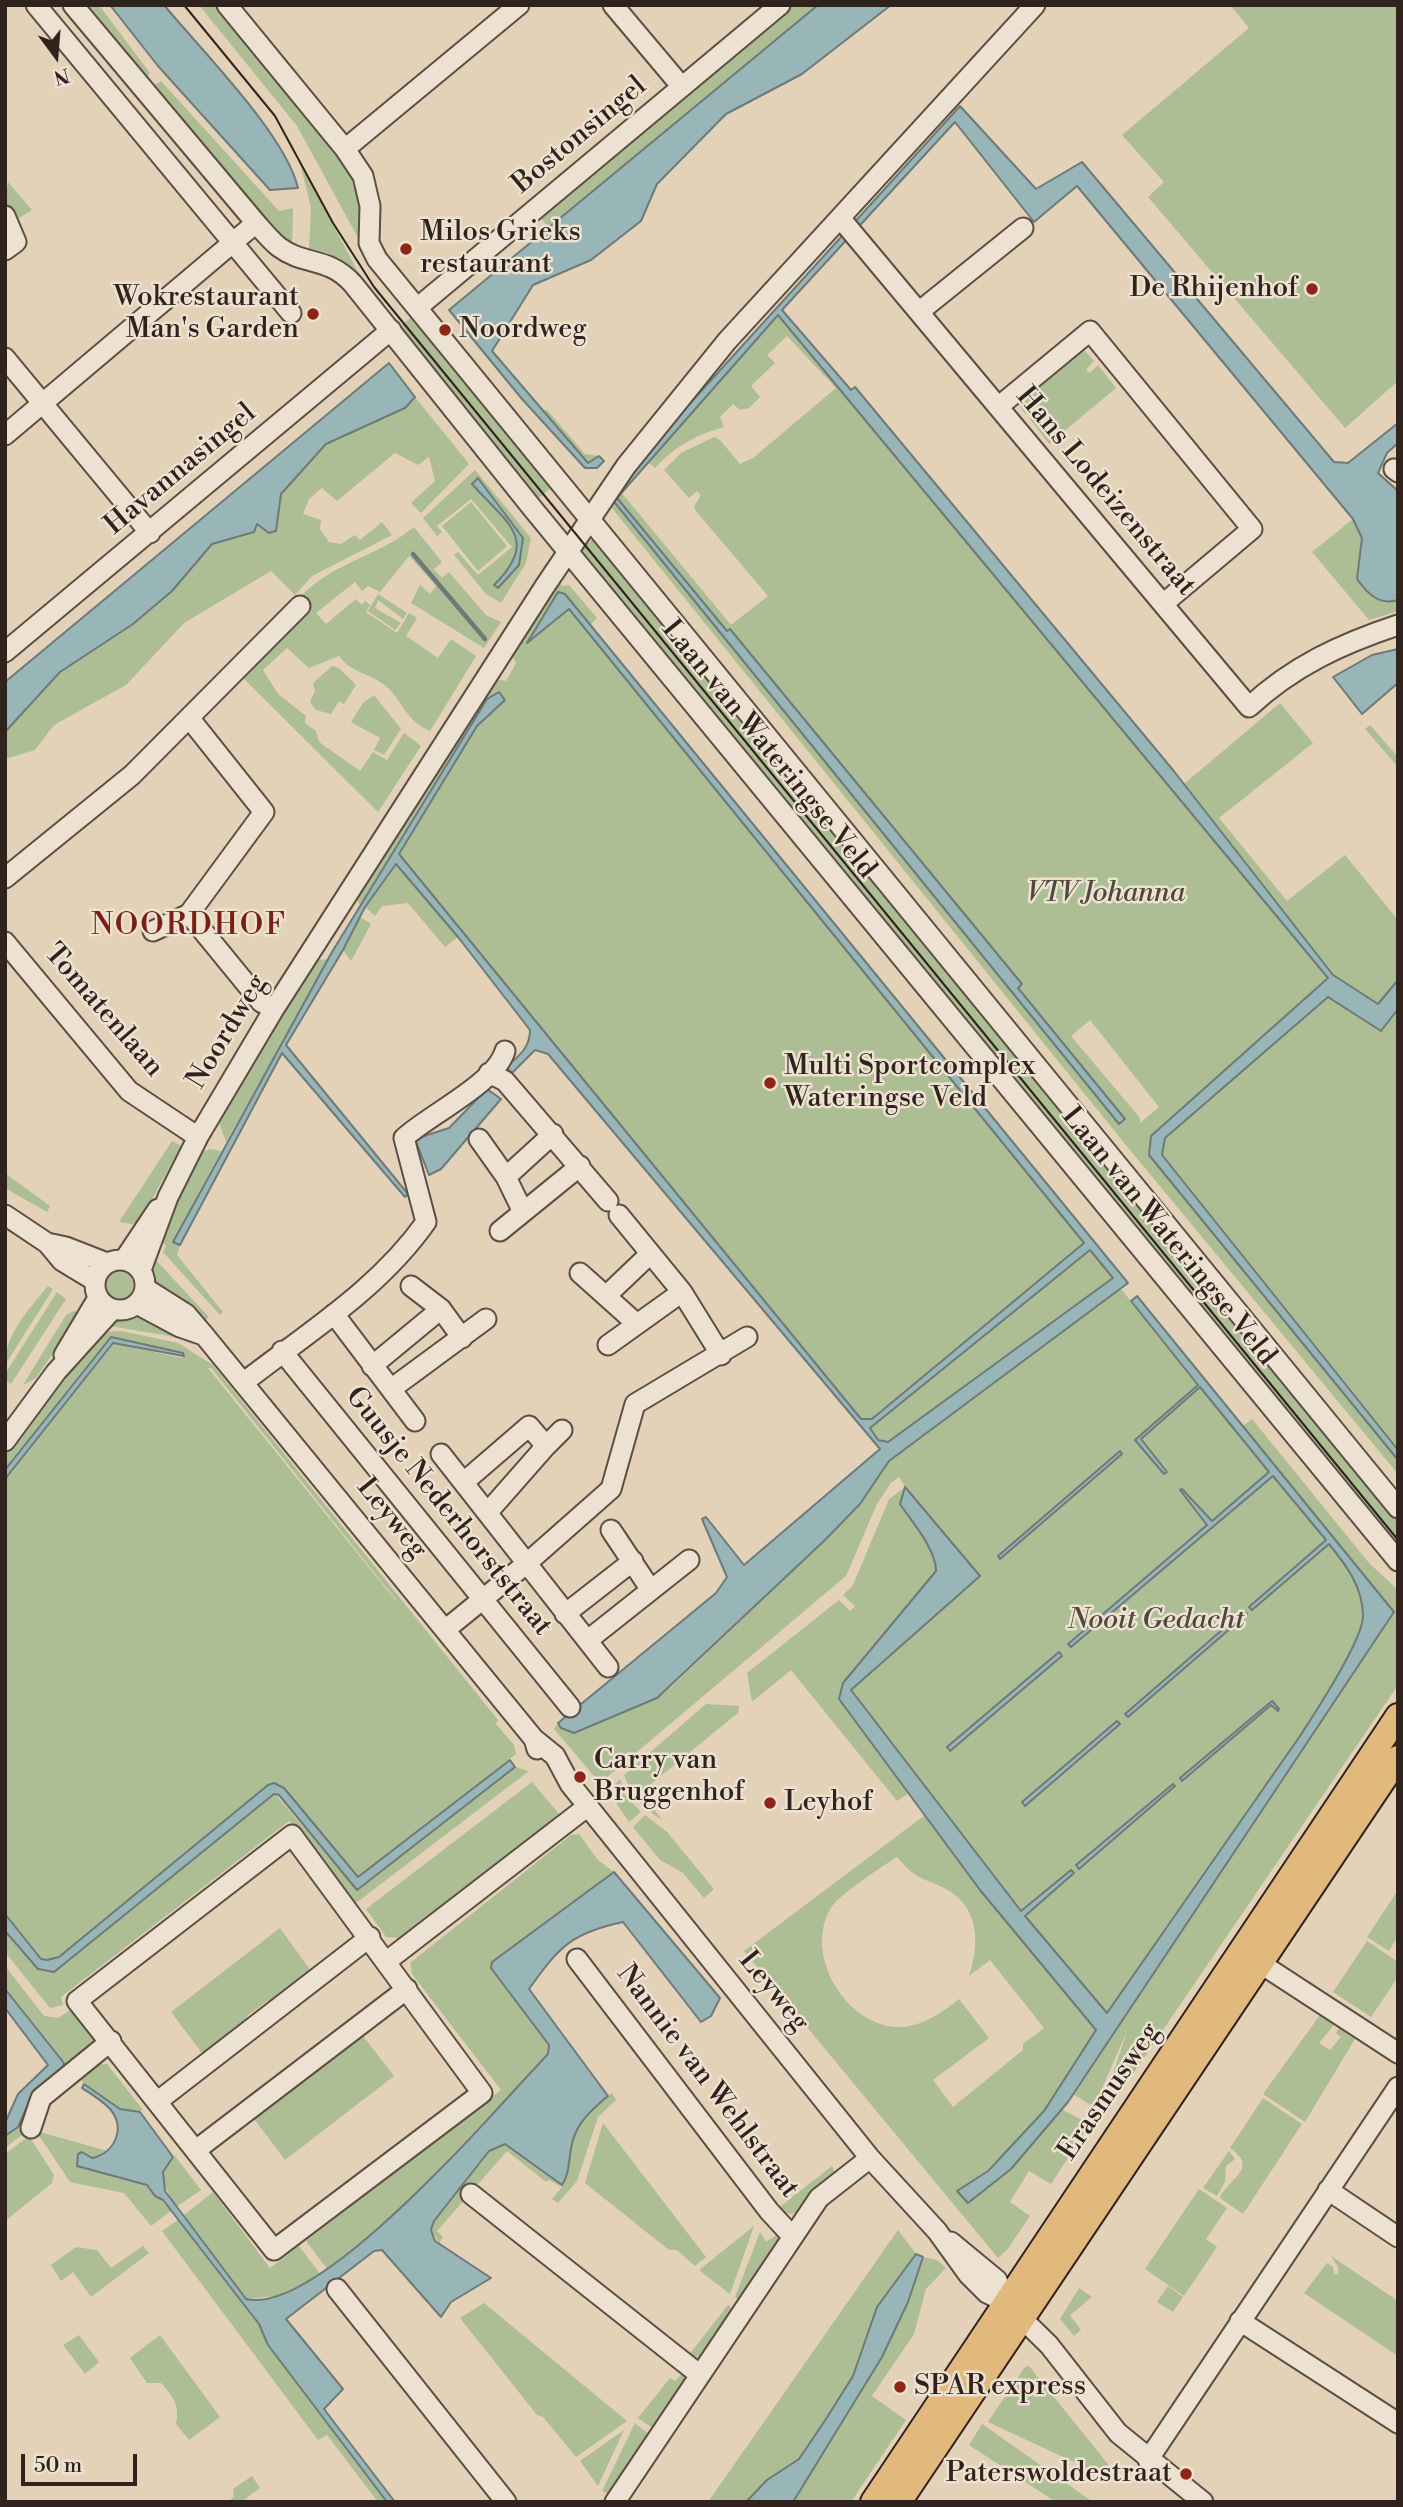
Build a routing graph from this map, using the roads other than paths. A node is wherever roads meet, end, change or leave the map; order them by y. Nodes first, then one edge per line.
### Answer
1 (36, 5) edge
2 (73, 5) edge
3 (227, 5) edge
4 (519, 5) edge
5 (613, 5) edge
6 (780, 5) edge
7 (1035, 5) edge
8 (682, 87) junction
9 (345, 149) junction
10 (5, 216) edge
11 (256, 223) junction
12 (848, 226) junction
13 (1023, 228) dead end
14 (234, 241) junction
15 (5, 250) edge
16 (417, 308) junction
17 (920, 311) junction
18 (291, 313) dead end
19 (391, 330) junction
20 (5, 358) edge
21 (44, 404) junction
22 (998, 407) junction
23 (5, 435) edge
24 (589, 519) junction
25 (150, 533) junction
26 (568, 551) junction
27 (1163, 604) junction
28 (300, 607) dead end
29 (1398, 625) edge
30 (5, 652) edge
31 (190, 719) junction
32 (5, 878) edge
33 (189, 914) junction
34 (153, 931) dead end
35 (5, 942) edge
36 (267, 1006) junction
37 (505, 1051) dead end
38 (489, 1073) junction
39 (553, 1134) junction
40 (198, 1137) junction
41 (479, 1139) dead end
42 (580, 1166) junction
43 (506, 1177) junction
44 (523, 1212) junction
45 (5, 1215) edge
46 (500, 1231) dead end
47 (47, 1243) junction
48 (650, 1254) junction
49 (580, 1273) dead end
50 (131, 1277) junction
51 (411, 1286) dead end
52 (682, 1292) junction
53 (102, 1296) junction
54 (606, 1296) junction
55 (441, 1309) junction
56 (334, 1314) junction
57 (486, 1319) dead end
58 (637, 1324) junction
59 (747, 1337) dead end
60 (462, 1338) junction
61 (608, 1345) dead end
62 (282, 1351) junction
63 (721, 1356) junction
64 (372, 1366) junction
65 (243, 1382) junction
66 (391, 1390) junction
67 (415, 1421) dead end
68 (562, 1430) dead end
69 (5, 1441) edge
70 (546, 1446) junction
71 (441, 1454) dead end
72 (464, 1482) junction
73 (1398, 1508) edge
74 (488, 1513) junction
75 (611, 1530) dead end
76 (689, 1560) dead end
77 (633, 1561) junction
78 (1398, 1561) edge
79 (526, 1564) junction
80 (651, 1590) junction
81 (481, 1598) junction
82 (565, 1614) junction
83 (444, 1630) junction
84 (588, 1640) junction
85 (608, 1667) dead end
86 (570, 1707) dead end
87 (1398, 1716) edge
88 (1392, 1757) edge
89 (588, 1806) junction
90 (370, 1937) junction
91 (1251, 1957) junction
92 (577, 1959) dead end
93 (387, 1962) junction
94 (407, 1989) junction
95 (111, 2041) junction
96 (1398, 2053) edge
97 (1398, 2087) edge
98 (158, 2101) junction
99 (31, 2129) dead end
100 (196, 2150) junction
101 (870, 2158) junction
102 (1328, 2190) junction
103 (471, 2194) dead end
104 (793, 2237) junction
105 (1398, 2237) edge
106 (337, 2289) dead end
107 (1014, 2310) junction
108 (1240, 2321) junction
109 (700, 2375) junction
110 (1398, 2424) edge
111 (1148, 2460) junction
112 (506, 2502) edge
113 (615, 2502) edge
114 (873, 2502) edge
115 (899, 2502) edge
116 (1203, 2502) edge

1 - 14 street
2 - 11 street, Laan van Wateringse Veld
3 - 9 street, Laan van Wateringse Veld
4 - 9 street
5 - 8 street, Bostonsingel
6 - 8 street, Bostonsingel
7 - 12 street, Noordweg
8 - 16 street, Bostonsingel
9 - 16 street, Laan van Wateringse Veld
10 - 15 street
11 - 14 street
11 - 19 street, Laan van Wateringse Veld
12 - 17 street, Hans Lodeizenstraat
12 - 24 street, Noordweg
13 - 17 street
14 - 18 street
14 - 21 street
16 - 24 street, Laan van Wateringse Veld
17 - 22 street, Hans Lodeizenstraat
19 - 25 street, Havannasingel
19 - 26 street, Laan van Wateringse Veld
20 - 21 street
21 - 23 street
21 - 25 street
22 - 27 street, Hans Lodeizenstraat
22 - 27 street
24 - 26 street, Noordweg
24 - 73 street, Laan van Wateringse Veld
25 - 30 street, Havannasingel
26 - 36 street, Noordweg
26 - 78 street, Laan van Wateringse Veld
27 - 29 street, Hans Lodeizenstraat
28 - 31 street
31 - 32 street
31 - 33 street
33 - 34 street
33 - 36 street
35 - 40 street, Tomatenlaan
36 - 40 street, Noordweg
37 - 38 street
38 - 39 street
38 - 56 street
39 - 42 street
39 - 43 street
40 - 50 street, Noordweg
41 - 43 street
42 - 44 street
42 - 48 street
43 - 44 street
44 - 46 street
45 - 47 street
47 - 50 street, Leyweg
47 - 53 street
48 - 52 street
48 - 54 street
49 - 54 street
50 - 53 street, Noordweg
50 - 53 street
50 - 65 street, Leyweg
51 - 55 street
52 - 58 street
52 - 63 street
53 - 69 street
54 - 58 street
55 - 60 street
55 - 64 street
56 - 62 street
56 - 64 street
57 - 60 street
58 - 61 street
59 - 63 street
60 - 66 street
62 - 65 street
62 - 81 street, Guusje Nederhorststraat
63 - 79 street
64 - 66 street
65 - 83 street, Leyweg
66 - 67 street
68 - 70 street
70 - 72 street
70 - 74 street
71 - 72 street
72 - 74 street
74 - 79 street
75 - 77 street
76 - 80 street
77 - 80 street
77 - 82 street
79 - 81 street
79 - 82 street
80 - 84 street
81 - 83 street
81 - 86 street, Guusje Nederhorststraat
82 - 84 street
83 - 89 street, Leyweg
84 - 85 street
87 - 88 main road, Erasmusweg
88 - 91 main road, Erasmusweg
89 - 93 street
89 - 101 street, Leyweg
90 - 93 street
90 - 95 street
90 - 98 street
91 - 96 street
91 - 107 main road, Erasmusweg
92 - 104 street, Nannie van Wehlstraat
93 - 94 street
94 - 100 street
94 - 100 street
95 - 98 street
95 - 99 street
97 - 102 street
98 - 100 street
101 - 104 street, Nannie van Wehlstraat
101 - 107 street, Leyweg
102 - 105 street
102 - 108 street
103 - 109 street
104 - 109 street, Nannie van Wehlstraat
106 - 112 street
107 - 111 street, Leyweg
107 - 114 main road, Erasmusweg
107 - 115 main road, Erasmusweg
108 - 110 street
108 - 111 street
109 - 113 street, Nannie van Wehlstraat
111 - 116 street, Leyweg

